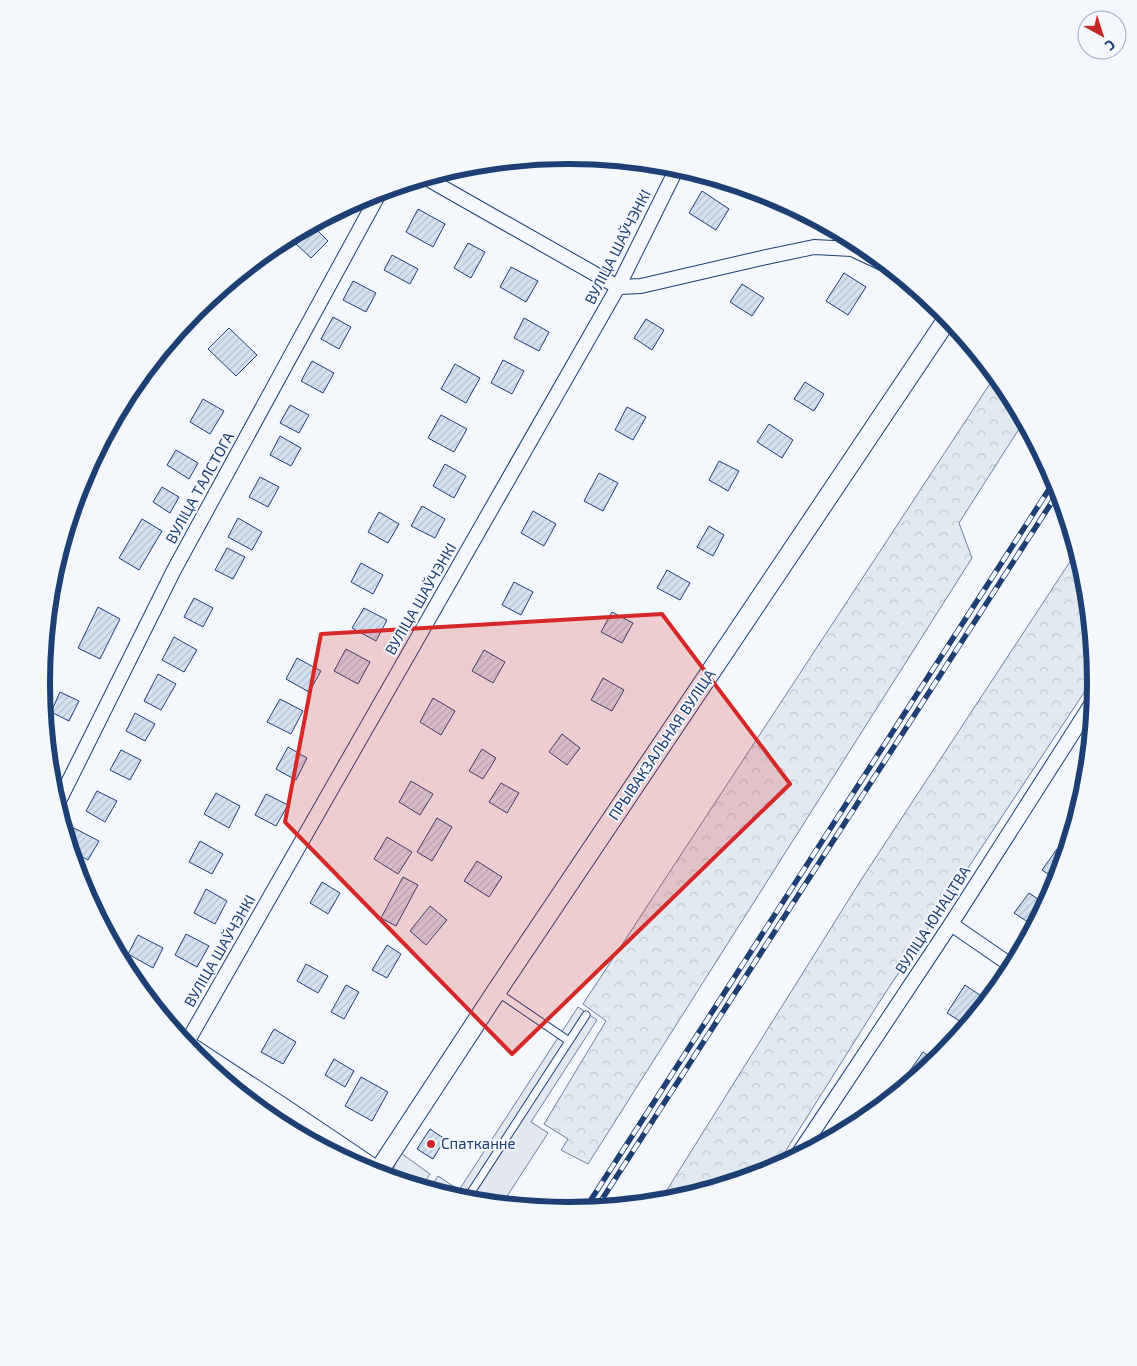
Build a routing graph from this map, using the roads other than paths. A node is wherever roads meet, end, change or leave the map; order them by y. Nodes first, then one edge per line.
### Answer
1 (674, 175) edge
2 (433, 182) edge
3 (374, 202) edge
4 (853, 249) edge
5 (618, 287) junction
6 (943, 325) edge
7 (1086, 712) edge
8 (62, 794) edge
9 (951, 924) junction
10 (1006, 962) edge
11 (496, 992) junction
12 (586, 1015) dead end
13 (190, 1037) edge
14 (569, 1042) junction
15 (220, 1066) edge
16 (283, 1108) junction
17 (286, 1118) edge
18 (805, 1144) edge
19 (348, 1152) edge
20 (383, 1167) edge
21 (471, 1193) edge

1 - 5 street, ВУЛІЦА ШАЎЧЭНКІ
2 - 5 street
3 - 8 street, ВУЛІЦА ТАЛСТОГА
4 - 5 street
5 - 13 street, ВУЛІЦА ШАЎЧЭНКІ
6 - 11 street, ПРЫВАКЗАЛЬНАЯ ВУЛІЦА
7 - 9 street, ВУЛІЦА ЮНАЦТВА
9 - 10 street
9 - 18 street, ВУЛІЦА ЮНАЦТВА
11 - 14 lane
11 - 20 street, ПРЫВАКЗАЛЬНАЯ ВУЛІЦА
12 - 14 lane
14 - 21 lane
15 - 16 street
16 - 17 lane
16 - 19 street

